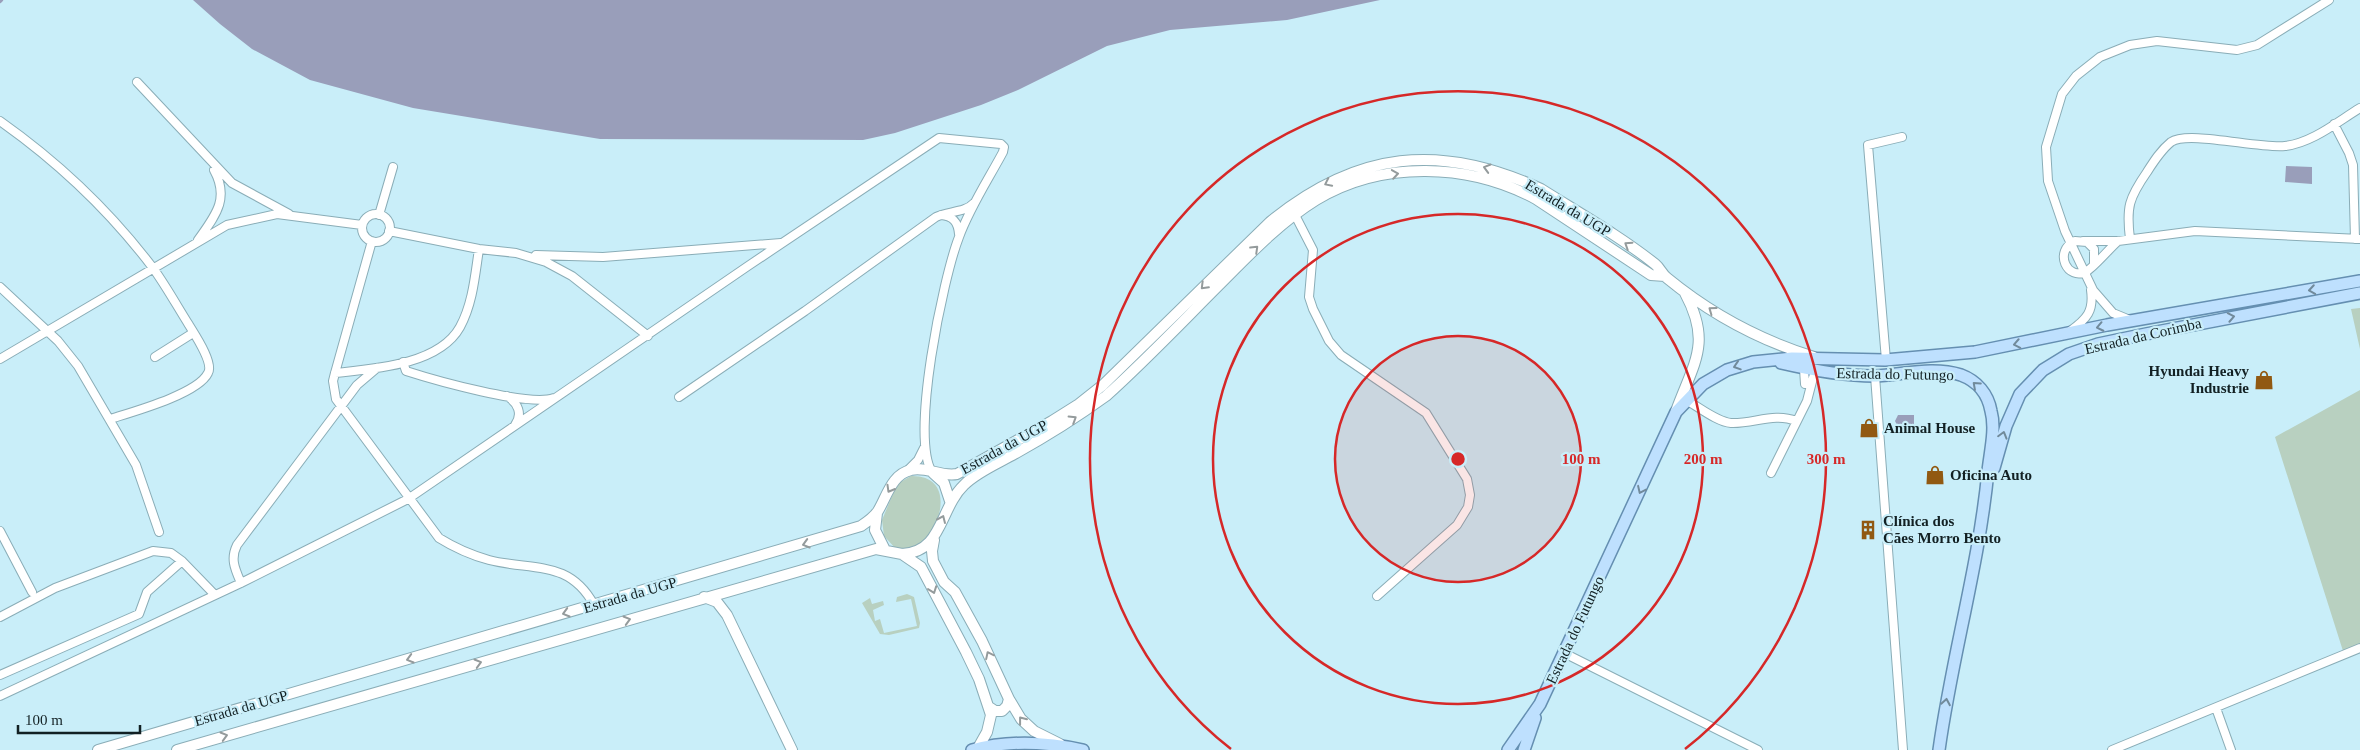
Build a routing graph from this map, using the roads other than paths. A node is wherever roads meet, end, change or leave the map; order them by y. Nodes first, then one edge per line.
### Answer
1 (2329, 0) edge
2 (137, 82) dead end
3 (2360, 108) edge
4 (0, 121) edge
5 (2334, 124) junction
6 (1902, 137) dead end
7 (210, 161) junction
8 (393, 167) dead end
9 (977, 200) junction
10 (290, 214) junction
11 (379, 215) junction
12 (941, 215) junction
13 (1295, 215) junction
14 (362, 225) junction
15 (389, 231) junction
16 (959, 236) junction
17 (2130, 239) junction
18 (2357, 239) edge
19 (372, 241) junction
20 (2083, 241) junction
21 (2118, 241) junction
22 (782, 243) junction
23 (2070, 243) junction
24 (196, 244) junction
25 (479, 249) junction
26 (516, 253) junction
27 (2094, 263) junction
28 (153, 268) junction
29 (2084, 272) junction
30 (1665, 276) junction
31 (2360, 281) edge
32 (2090, 283) junction
33 (0, 287) edge
34 (1685, 292) junction
35 (2360, 293) edge
36 (2134, 321) junction
37 (48, 332) junction
38 (193, 333) junction
39 (2065, 335) junction
40 (648, 336) junction
41 (155, 357) dead end
42 (1819, 358) junction
43 (0, 359) edge
44 (1767, 360) junction
45 (1886, 360) junction
46 (403, 362) junction
47 (377, 368) junction
48 (1809, 369) junction
49 (335, 373) junction
50 (1875, 376) junction
51 (505, 395) junction
52 (560, 396) junction
53 (679, 397) dead end
54 (1686, 400) junction
55 (1807, 401) junction
56 (341, 406) junction
57 (1676, 412) junction
58 (110, 419) junction
59 (1796, 421) junction
60 (512, 429) junction
61 (924, 448) junction
62 (908, 470) junction
63 (932, 472) junction
64 (1771, 473) dead end
65 (1986, 498) junction
66 (408, 499) junction
67 (950, 501) junction
68 (877, 512) junction
69 (0, 532) edge
70 (160, 532) dead end
71 (934, 537) junction
72 (885, 550) junction
73 (902, 554) junction
74 (182, 561) junction
75 (241, 583) junction
76 (736, 588) junction
77 (32, 592) dead end
78 (215, 595) junction
79 (1376, 596) dead end
80 (704, 597) junction
81 (594, 605) junction
82 (727, 615) junction
83 (0, 617) edge
84 (2360, 648) edge
85 (1564, 653) junction
86 (0, 675) edge
87 (0, 696) edge
88 (1009, 699) junction
89 (1540, 704) junction
90 (989, 707) junction
91 (2216, 708) junction
92 (975, 749) edge
93 (1078, 749) edge
94 (98, 750) edge
95 (177, 750) edge
96 (792, 750) edge
97 (1508, 750) edge
98 (1524, 750) edge
99 (1758, 750) edge
100 (1903, 750) edge
101 (1939, 750) edge
102 (2112, 750) edge
103 (2230, 750) edge

1 - 23 street
2 - 7 street
3 - 5 street
4 - 28 street
5 - 17 street
5 - 18 street
6 - 45 street
7 - 10 street
7 - 24 street
8 - 11 street
9 - 12 street
9 - 16 street
9 - 22 street
10 - 14 street
10 - 24 street
11 - 14 street
11 - 15 street
12 - 16 street
12 - 53 street
13 -> 30 main road, Estrada da UGP
67 -> 13 main road, Estrada da UGP
13 - 79 street
14 - 19 street
15 - 19 street
15 - 25 street
16 - 61 street
17 - 18 street
17 - 21 street
19 - 49 street
20 - 21 street
20 - 23 street
20 - 27 street
21 - 27 street
22 - 26 street
22 - 40 street
23 - 29 street
23 - 29 street
24 - 28 street
25 - 26 street
25 - 46 street
26 - 40 street
27 - 29 street
28 - 37 street
28 - 38 street
29 - 32 street
30 - 34 main road, Estrada da UGP
30 -> 63 main road, Estrada da UGP
31 -> 36 main road, Estrada da Corimba
32 - 36 street
32 - 39 street
33 - 37 street
42 -> 34 main road, Estrada da UGP
34 - 57 main road, Estrada da UGP
65 -> 35 main road, Estrada da Corimba
36 -> 39 main road, Estrada da Corimba
37 - 43 street
37 - 58 street
38 - 41 street
38 - 58 street
39 -> 45 main road, Estrada do Futungo
40 - 52 street
42 - 44 main road, Estrada do Futungo
42 - 45 main road, Estrada do Futungo
44 - 48 main road, Estrada do Futungo
44 -> 54 main road, Estrada do Futungo
46 - 47 street
46 - 51 street
47 - 49 street
47 - 56 street
48 - 50 main road, Estrada do Futungo
48 - 55 street
48 - 55 street
49 - 56 street
65 -> 50 main road, Estrada do Futungo
50 - 100 street
51 - 52 street
51 - 60 street
52 - 60 street
54 - 57 main road, Estrada do Futungo
54 - 59 street
55 - 59 street
56 - 66 street
56 - 75 street
57 -> 85 main road, Estrada do Futungo
58 - 70 street
59 - 64 street
60 - 66 street
61 - 62 street
61 - 63 street
62 - 63 main road, Estrada da UGP
62 -> 68 main road, Estrada da UGP
63 - 67 main road
101 -> 65 main road, Estrada do Futungo
66 - 75 street
66 - 81 street
71 -> 67 main road
68 - 72 main road
68 -> 81 main road, Estrada da UGP
69 - 77 street
71 - 73 main road
88 -> 71 main road
72 - 73 main road
72 - 76 main road
73 -> 90 main road
74 - 78 street
74 - 83 street
74 - 86 street
75 - 78 street
76 - 80 main road
76 - 82 main road
78 - 87 street
80 - 82 main road
95 -> 80 main road
81 -> 94 main road, Estrada da UGP
82 - 96 main road
84 - 91 street
85 - 89 main road, Estrada do Futungo
85 - 99 street
88 - 90 main road
93 -> 88 main road
89 - 97 main road, Estrada do Futungo
89 - 98 main road
90 - 92 main road
91 - 102 street
91 - 103 street
92 - 93 main road

